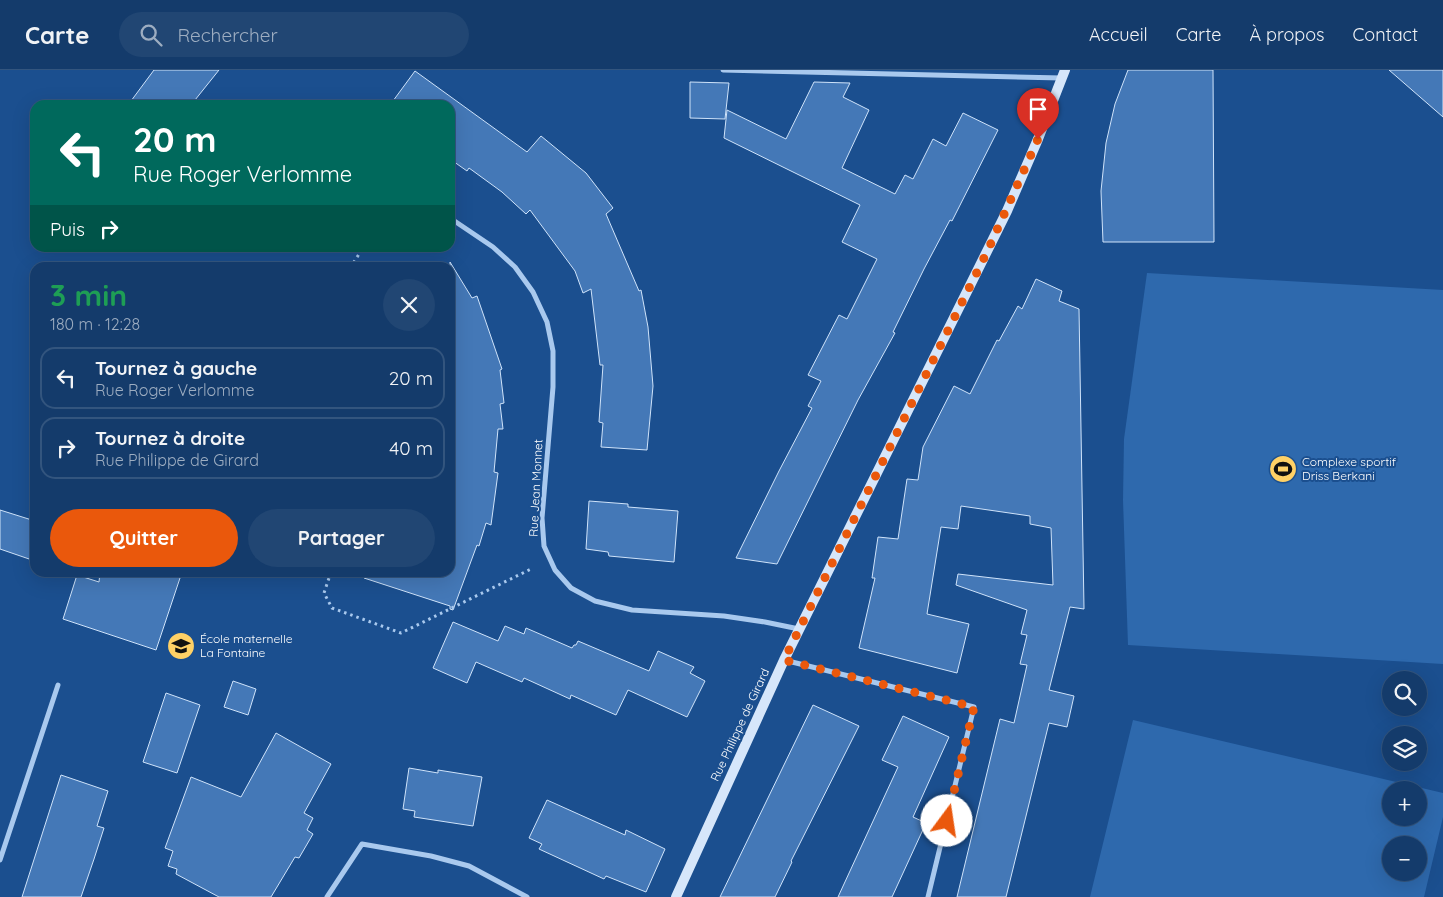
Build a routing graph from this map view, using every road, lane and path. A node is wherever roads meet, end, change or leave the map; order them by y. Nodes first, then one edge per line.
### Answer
1 (723, 70) edge
2 (1063, 74) edge
3 (455, 221) edge
4 (550, 560) junction
5 (329, 577) edge
6 (799, 629) junction
7 (784, 660) junction
8 (58, 685) dead end
9 (0, 860) edge
10 (327, 897) edge
11 (527, 897) edge
12 (676, 897) edge
13 (928, 897) edge

1 - 2 street
2 - 6 main road, Rue Philippe de Girard
3 - 4 street, Rue Jean Monnet
4 - 5 path
4 - 6 street, Rue Jean Monnet
6 - 7 main road, Rue Philippe de Girard
7 - 12 main road, Rue Philippe de Girard
7 - 13 street
8 - 9 street
10 - 11 street

